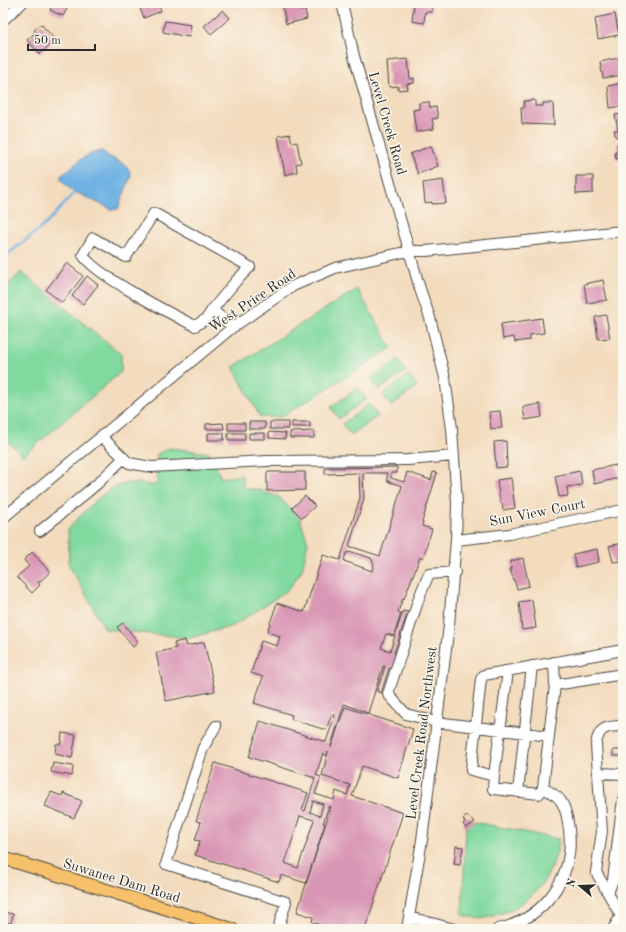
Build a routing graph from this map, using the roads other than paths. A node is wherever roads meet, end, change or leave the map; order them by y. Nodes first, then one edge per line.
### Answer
1 (22, 3) edge
2 (342, 3) edge
3 (3, 20) edge
4 (623, 231) edge
5 (409, 251) junction
6 (212, 310) junction
7 (233, 327) junction
8 (101, 436) junction
9 (454, 456) junction
10 (124, 458) junction
11 (623, 510) edge
12 (3, 518) edge
13 (40, 531) dead end
14 (456, 540) junction
15 (455, 572) junction
16 (623, 650) edge
17 (554, 662) junction
18 (532, 666) junction
19 (508, 671) junction
20 (623, 674) edge
21 (555, 686) junction
22 (436, 722) junction
23 (216, 726) dead end
24 (623, 726) edge
25 (476, 727) junction
26 (500, 730) junction
27 (525, 733) junction
28 (549, 736) junction
29 (598, 773) junction
30 (623, 774) edge
31 (494, 776) junction
32 (543, 788) junction
33 (518, 792) junction
34 (623, 798) edge
35 (3, 858) edge
36 (608, 893) junction
37 (622, 916) edge
38 (409, 917) junction
39 (232, 929) edge
40 (278, 929) edge
41 (407, 929) edge
42 (454, 929) edge
43 (500, 929) edge
44 (613, 929) edge

1 - 3 street
2 - 5 street, Level Creek Road
4 - 5 street, West Price Road
5 - 7 street, West Price Road
5 - 9 street, Level Creek Road
6 - 6 street
6 - 7 street
7 - 8 street, West Price Road
8 - 10 street
8 - 12 street, West Price Road
9 - 10 street
9 - 14 street, Level Creek Road Northwest
10 - 13 street
11 - 14 street, Sun View Court
14 - 15 street, Level Creek Road Northwest
15 - 22 street, Level Creek Road Northwest
15 - 22 street
16 - 17 street
17 - 18 street
17 - 21 street
18 - 19 street
18 - 27 street
19 - 25 street
19 - 26 street
20 - 21 street
21 - 28 street
22 - 25 street
22 - 38 street, Level Creek Road Northwest
23 - 40 street
24 - 29 street
25 - 26 street
25 - 31 street
26 - 27 street
26 - 31 street
27 - 28 street
27 - 33 street
28 - 32 street
29 - 30 street
29 - 36 street
31 - 33 street
32 - 33 street
32 - 43 street
34 - 36 street
35 - 39 main road, Suwanee Dam Road
36 - 37 street
37 - 44 street
38 - 41 street, Level Creek Road Northwest
38 - 42 street

